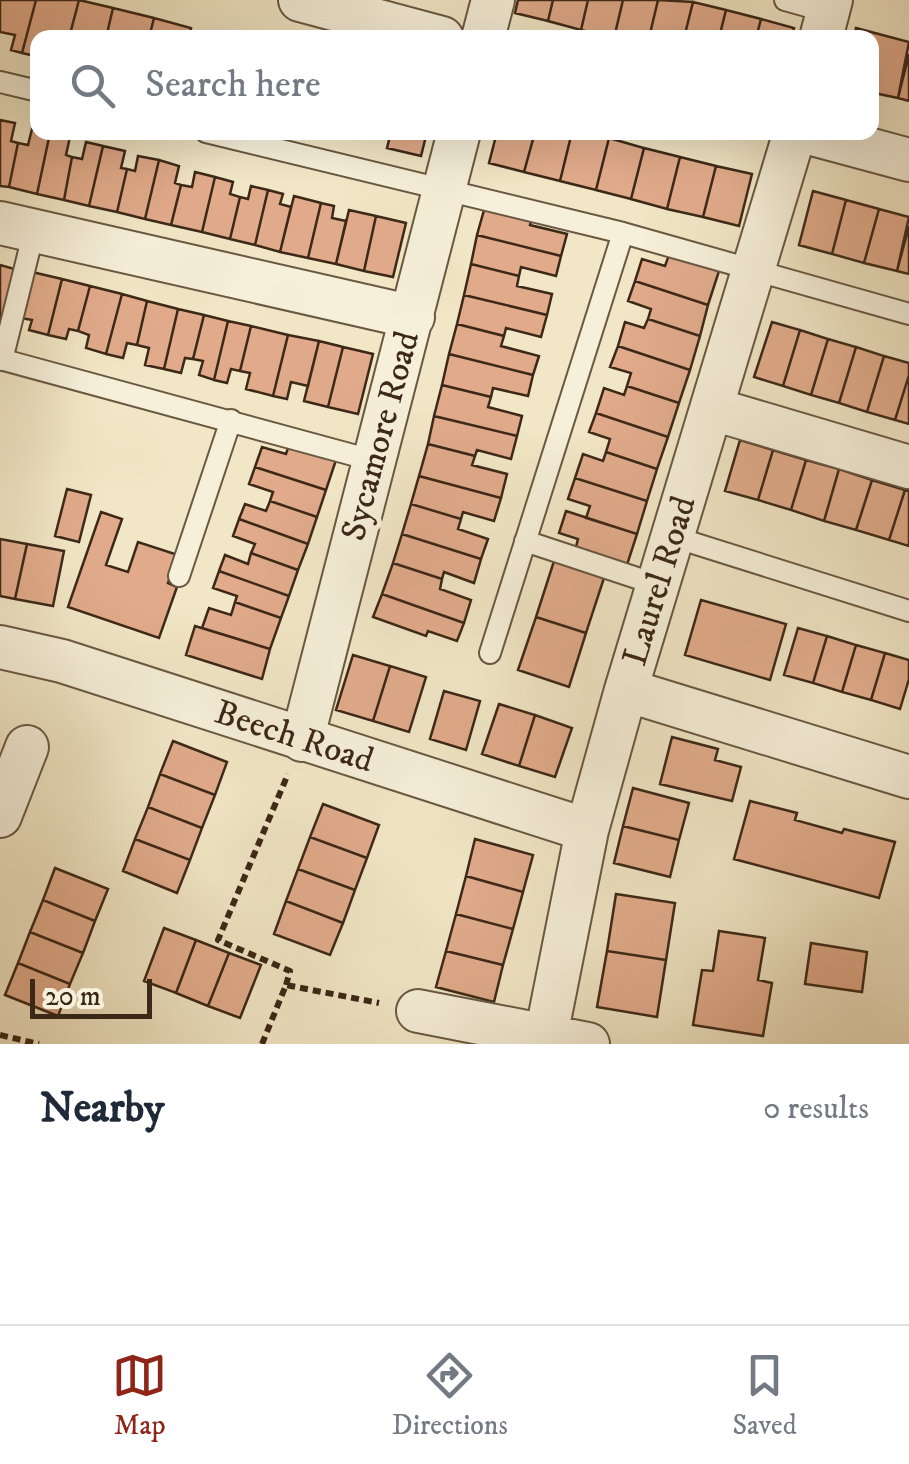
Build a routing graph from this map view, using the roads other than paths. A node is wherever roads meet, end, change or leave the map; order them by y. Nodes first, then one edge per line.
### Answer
1 (300, 0) edge
2 (493, 0) edge
3 (785, 0) edge
4 (827, 16) edge
5 (412, 30) edge
6 (485, 30) edge
7 (0, 82) edge
8 (30, 89) edge
9 (238, 140) edge
10 (457, 140) edge
11 (793, 140) edge
12 (835, 140) edge
13 (909, 160) edge
14 (444, 191) junction
15 (17, 227) edge
16 (623, 233) junction
17 (754, 268) junction
18 (909, 314) edge
19 (413, 317) junction
20 (1, 360) edge
21 (713, 409) junction
22 (231, 420) junction
23 (375, 460) junction
24 (909, 467) edge
25 (674, 537) junction
26 (526, 541) junction
27 (179, 576) dead end
28 (658, 584) junction
29 (909, 611) edge
30 (0, 647) edge
31 (490, 654) dead end
32 (626, 690) junction
33 (302, 740) junction
34 (27, 748) dead end
35 (909, 777) edge
36 (0, 816) edge
37 (588, 830) junction
38 (418, 1011) road end
39 (546, 1036) junction
40 (588, 1044) edge

1 - 5 street
2 - 6 street
3 - 4 lane
7 - 8 lane
9 - 14 lane
10 - 14 street, Sycamore Road
11 - 17 street, Laurel Road
12 - 13 street
14 - 16 lane
14 - 19 street, Sycamore Road
15 - 19 street
15 - 20 lane
16 - 17 lane
16 - 26 lane
17 - 18 lane
17 - 21 street, Laurel Road
19 - 23 street, Sycamore Road
20 - 22 lane
21 - 24 street
21 - 25 street, Laurel Road
22 - 23 lane
22 - 27 lane
23 - 33 street, Sycamore Road
25 - 28 street, Laurel Road
25 - 29 lane
26 - 28 lane
26 - 31 lane
28 - 32 street, Laurel Road
30 - 33 street, Beech Road
32 - 35 street
32 - 37 street, Laurel Road
33 - 37 street, Beech Road
34 - 36 street
37 - 39 street, Laurel Road
38 - 39 street
39 - 40 street

